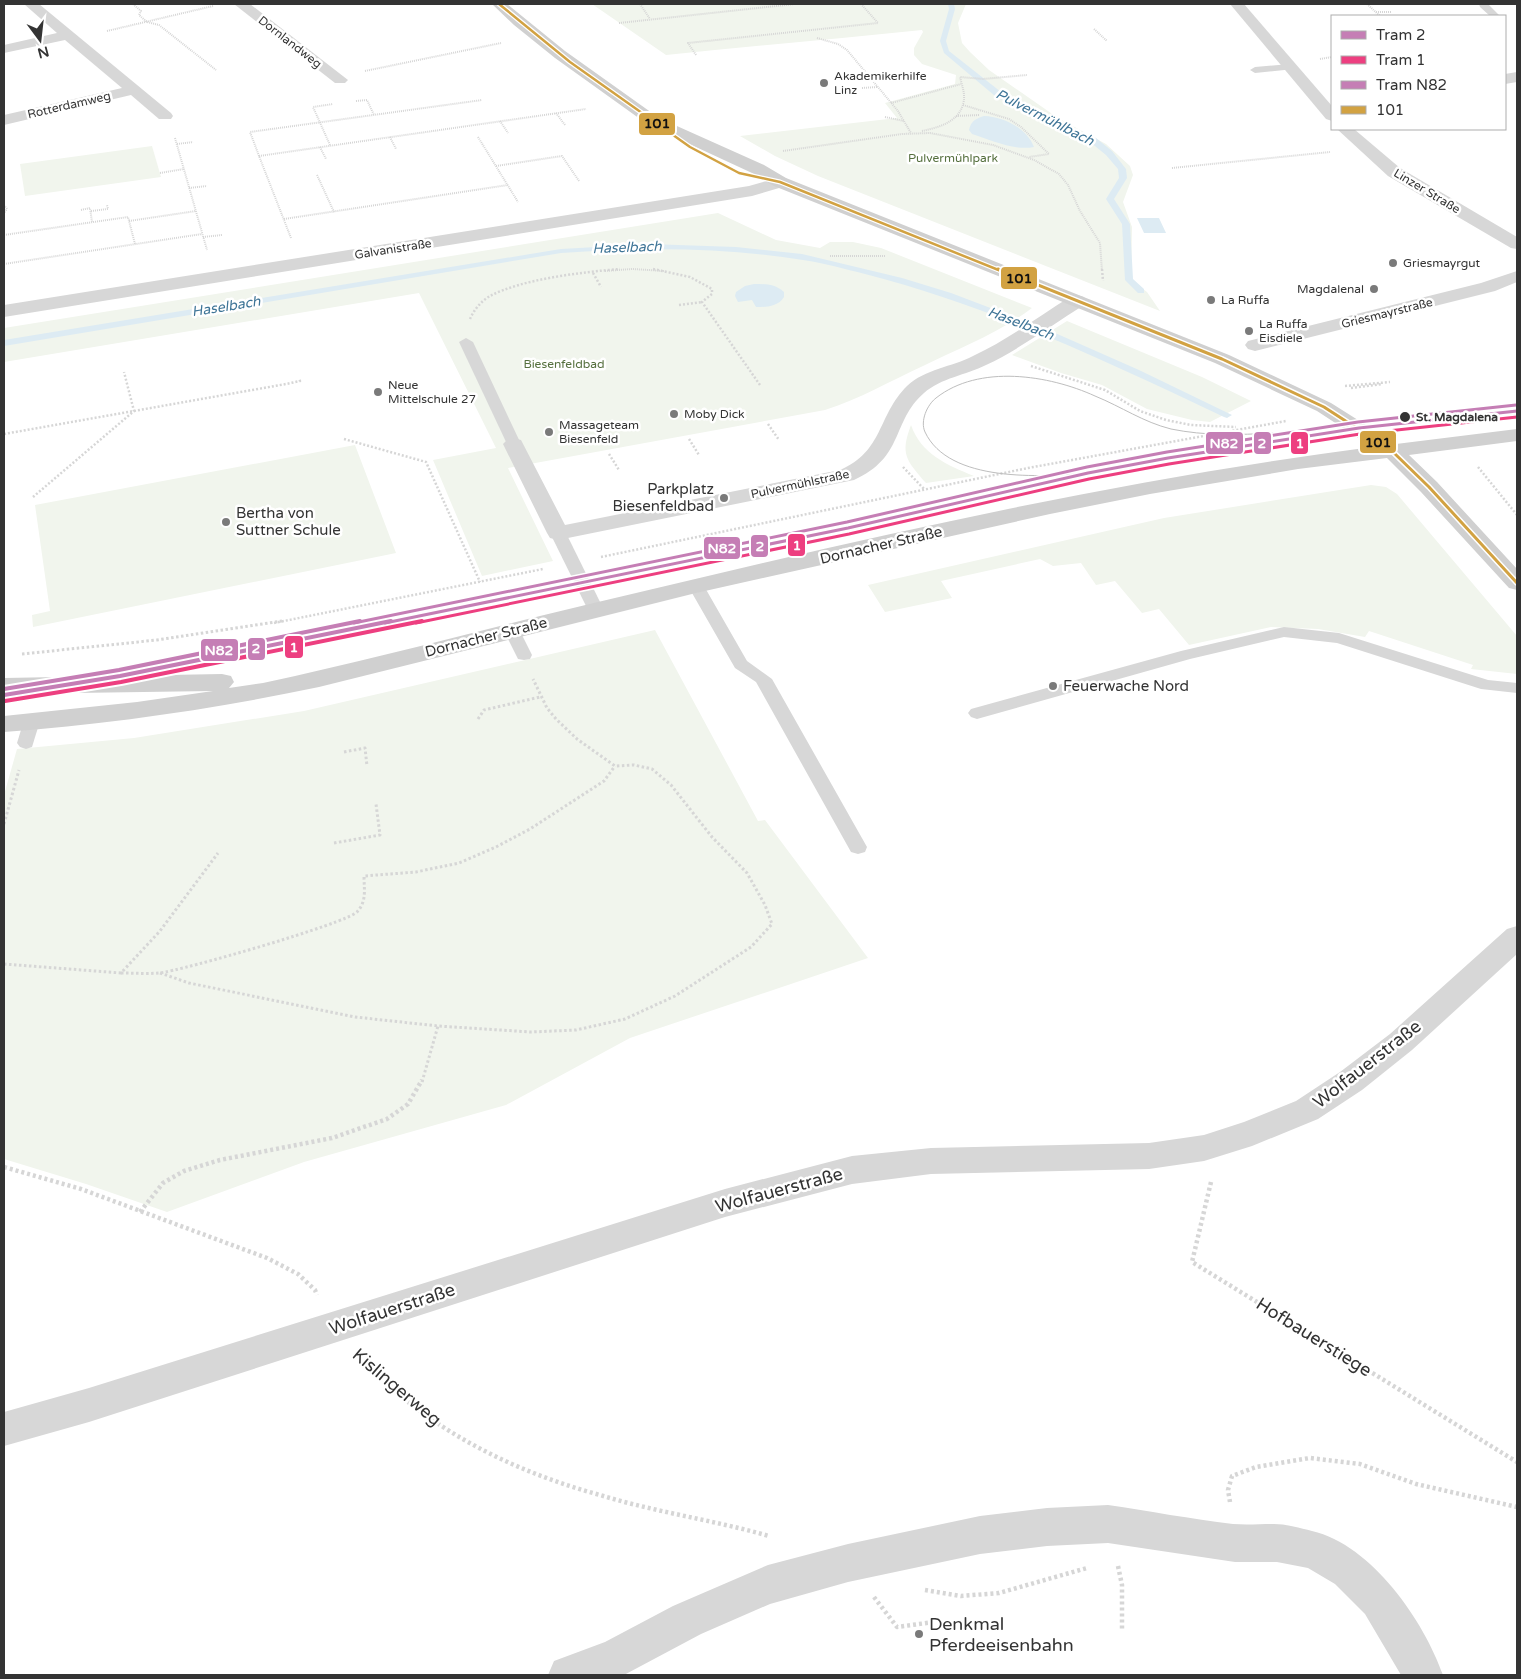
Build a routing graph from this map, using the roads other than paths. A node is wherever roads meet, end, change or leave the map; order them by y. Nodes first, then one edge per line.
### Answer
1 (31, 4) edge
2 (241, 4) edge
3 (499, 4) edge
4 (1237, 4) edge
5 (1485, 4) edge
6 (1494, 15) edge
7 (70, 37) junction
8 (4, 49) edge
9 (1290, 66) junction
10 (1255, 70) dead end
11 (340, 80) dead end
12 (134, 90) junction
13 (1331, 96) edge
14 (1316, 97) junction
15 (1331, 115) edge
16 (164, 116) road end
17 (4, 120) edge
18 (1346, 130) edge
19 (780, 182) junction
20 (1517, 244) edge
21 (1517, 276) edge
22 (1077, 301) junction
23 (4, 311) edge
24 (466, 342) road end
25 (1255, 346) dead end
26 (1517, 435) edge
27 (514, 444) joint
28 (1392, 451) junction
29 (558, 533) junction
30 (1517, 583) edge
31 (696, 586) junction
32 (596, 610) junction
33 (512, 631) junction
34 (524, 655) road end
35 (374, 664) junction
36 (4, 686) edge
37 (46, 686) junction
38 (1517, 688) edge
39 (977, 713) dead end
40 (4, 724) edge
41 (29, 732) junction
42 (858, 847) dead end
43 (1517, 937) edge
44 (4, 1429) edge
45 (568, 1675) edge
46 (1423, 1675) edge

1 - 7 street
2 - 11 street, Dornlandweg
3 - 19 street
4 - 9 street
5 - 6 lane
7 - 8 street
7 - 12 street
9 - 10 lane
9 - 14 street
12 - 16 street
12 - 17 street, Rotterdamweg
13 - 14 street
14 - 15 street
18 - 20 street, Linzer Straße
19 - 22 street
19 - 23 street, Galvanistraße
21 - 25 street, Griesmayrstraße
22 - 28 street
22 - 29 street, Pulvermühlstraße
24 - 27 lane
26 - 28 street, Dornacher Straße
27 - 29 street
28 - 30 street
28 - 31 street, Dornacher Straße
29 - 32 lane
31 - 32 street, Dornacher Straße
31 - 42 lane
32 - 33 street, Dornacher Straße
33 - 34 lane
33 - 35 street, Dornacher Straße
35 - 37 street, Dornacher Straße
35 - 41 street, Dornacher Straße
36 - 37 street, Dornacher Straße
37 - 41 street
38 - 39 lane
40 - 41 street, Dornacher Straße
43 - 44 street, Wolfauerstraße
45 - 46 street

